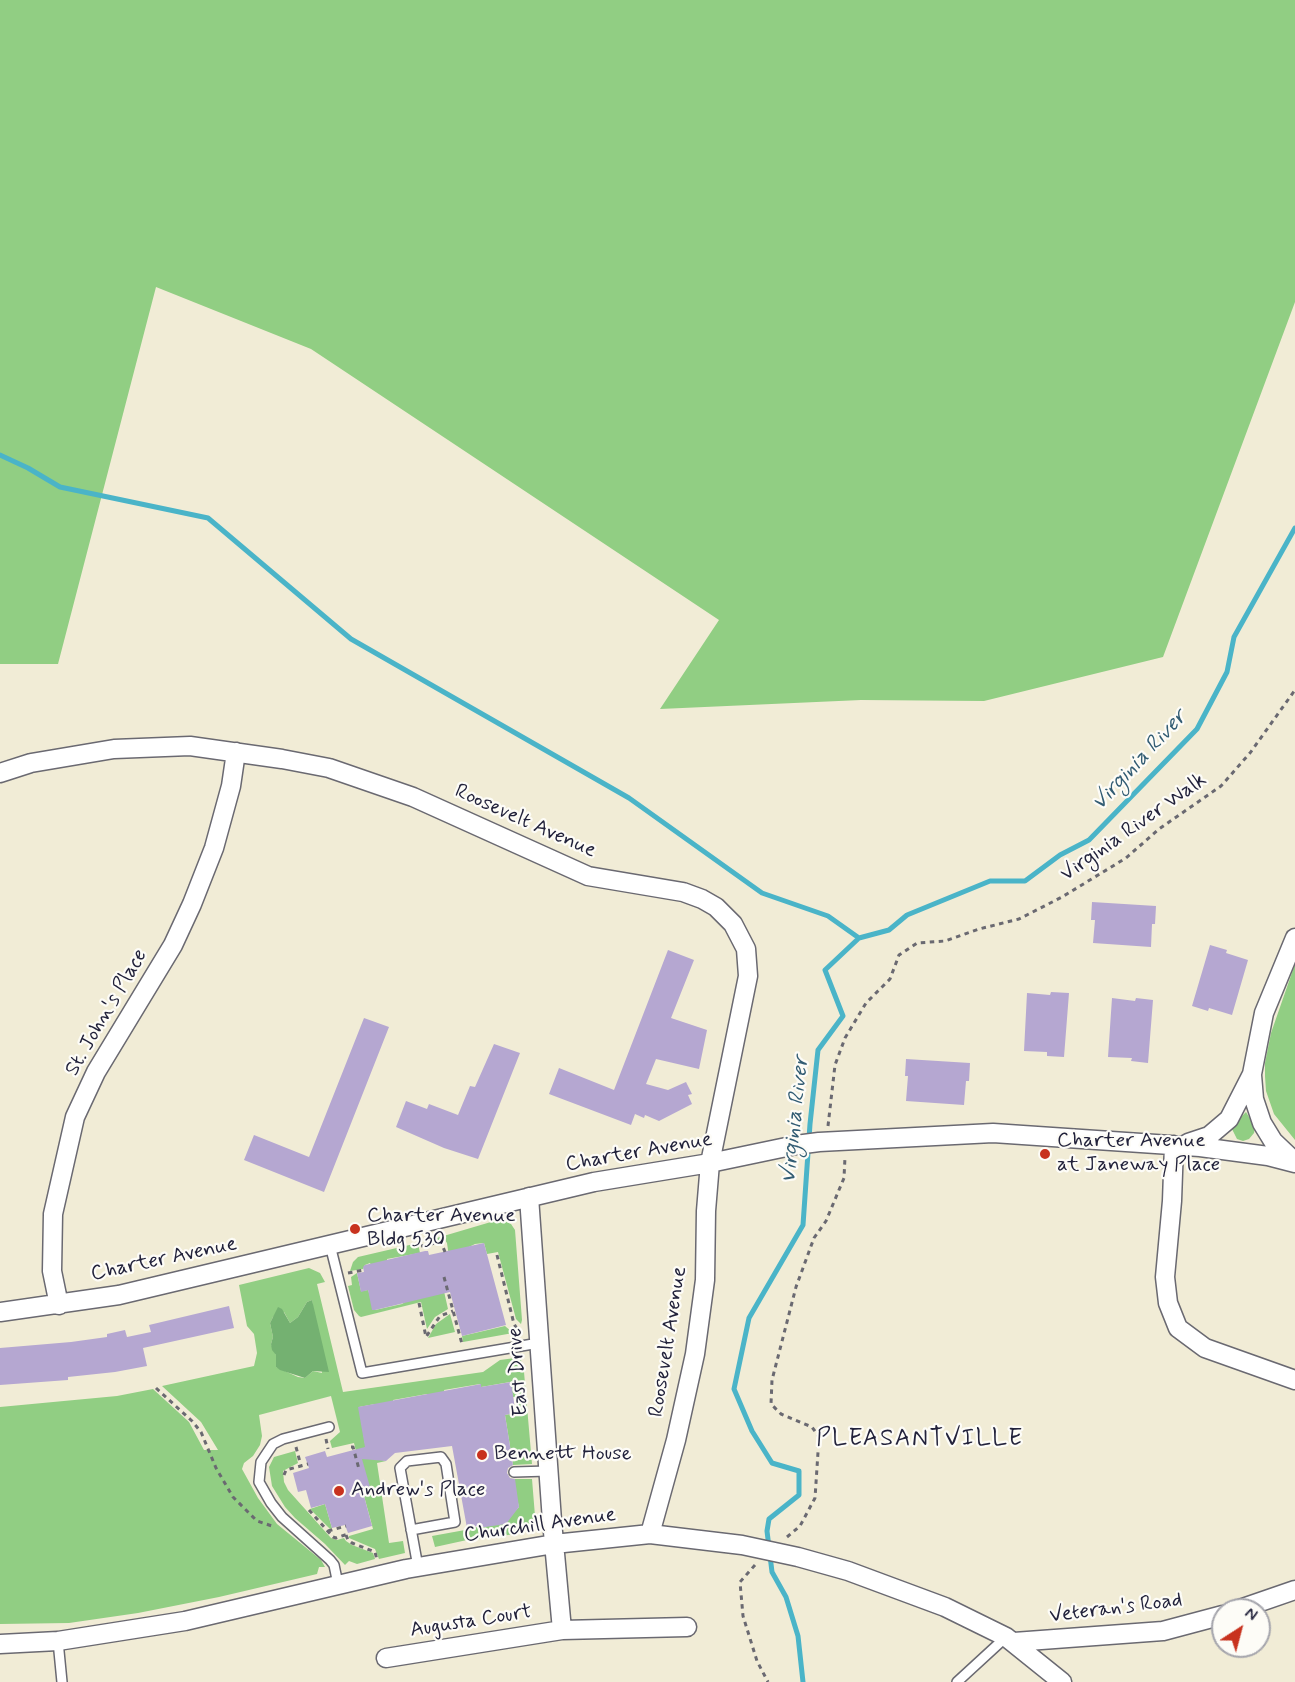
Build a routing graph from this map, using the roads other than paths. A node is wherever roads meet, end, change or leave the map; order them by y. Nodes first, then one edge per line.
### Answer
1 (236, 752) junction
2 (0, 773) edge
3 (1295, 938) edge
4 (1252, 1074) junction
5 (1174, 1145) junction
6 (1295, 1162) edge
7 (710, 1163) junction
8 (529, 1197) junction
9 (330, 1245) junction
10 (59, 1305) junction
11 (0, 1312) edge
12 (539, 1343) junction
13 (1295, 1380) edge
14 (329, 1427) dead end
15 (548, 1471) junction
16 (514, 1472) dead end
17 (411, 1530) junction
18 (650, 1534) junction
19 (554, 1544) junction
20 (418, 1567) junction
21 (338, 1584) junction
22 (1295, 1590) edge
23 (1271, 1598) edge
24 (1211, 1618) edge
25 (687, 1627) dead end
26 (562, 1630) junction
27 (1010, 1640) junction
28 (58, 1641) junction
29 (0, 1644) edge
30 (386, 1658) dead end
31 (62, 1682) edge
32 (957, 1682) edge
33 (1062, 1682) edge

1 - 2 street, Roosevelt Avenue
1 - 7 street, Roosevelt Avenue
1 - 10 street, St. John's Place
3 - 4 street
4 - 5 street
4 - 6 street
5 - 6 street, Charter Avenue
5 - 7 street, Charter Avenue
5 - 13 street
7 - 8 street, Charter Avenue
7 - 18 street, Roosevelt Avenue
8 - 9 street, Charter Avenue
8 - 12 street, East Drive
9 - 10 street, Charter Avenue
9 - 12 lane
10 - 11 street, Charter Avenue
12 - 15 street, East Drive
14 - 21 lane
15 - 16 lane
15 - 19 street, East Drive
17 - 17 lane
17 - 20 lane
18 - 19 street, Churchill Avenue
18 - 27 street, Churchill Avenue
19 - 20 street, Churchill Avenue
19 - 26 street, Augusta Court
20 - 21 street, Churchill Avenue
21 - 28 street, Churchill Avenue
22 - 23 street
24 - 27 street, Veteran's Road
25 - 26 street, Augusta Court
26 - 30 street, Augusta Court
27 - 32 lane
27 - 33 street, Churchill Avenue
28 - 29 street, Churchill Avenue
28 - 31 lane

